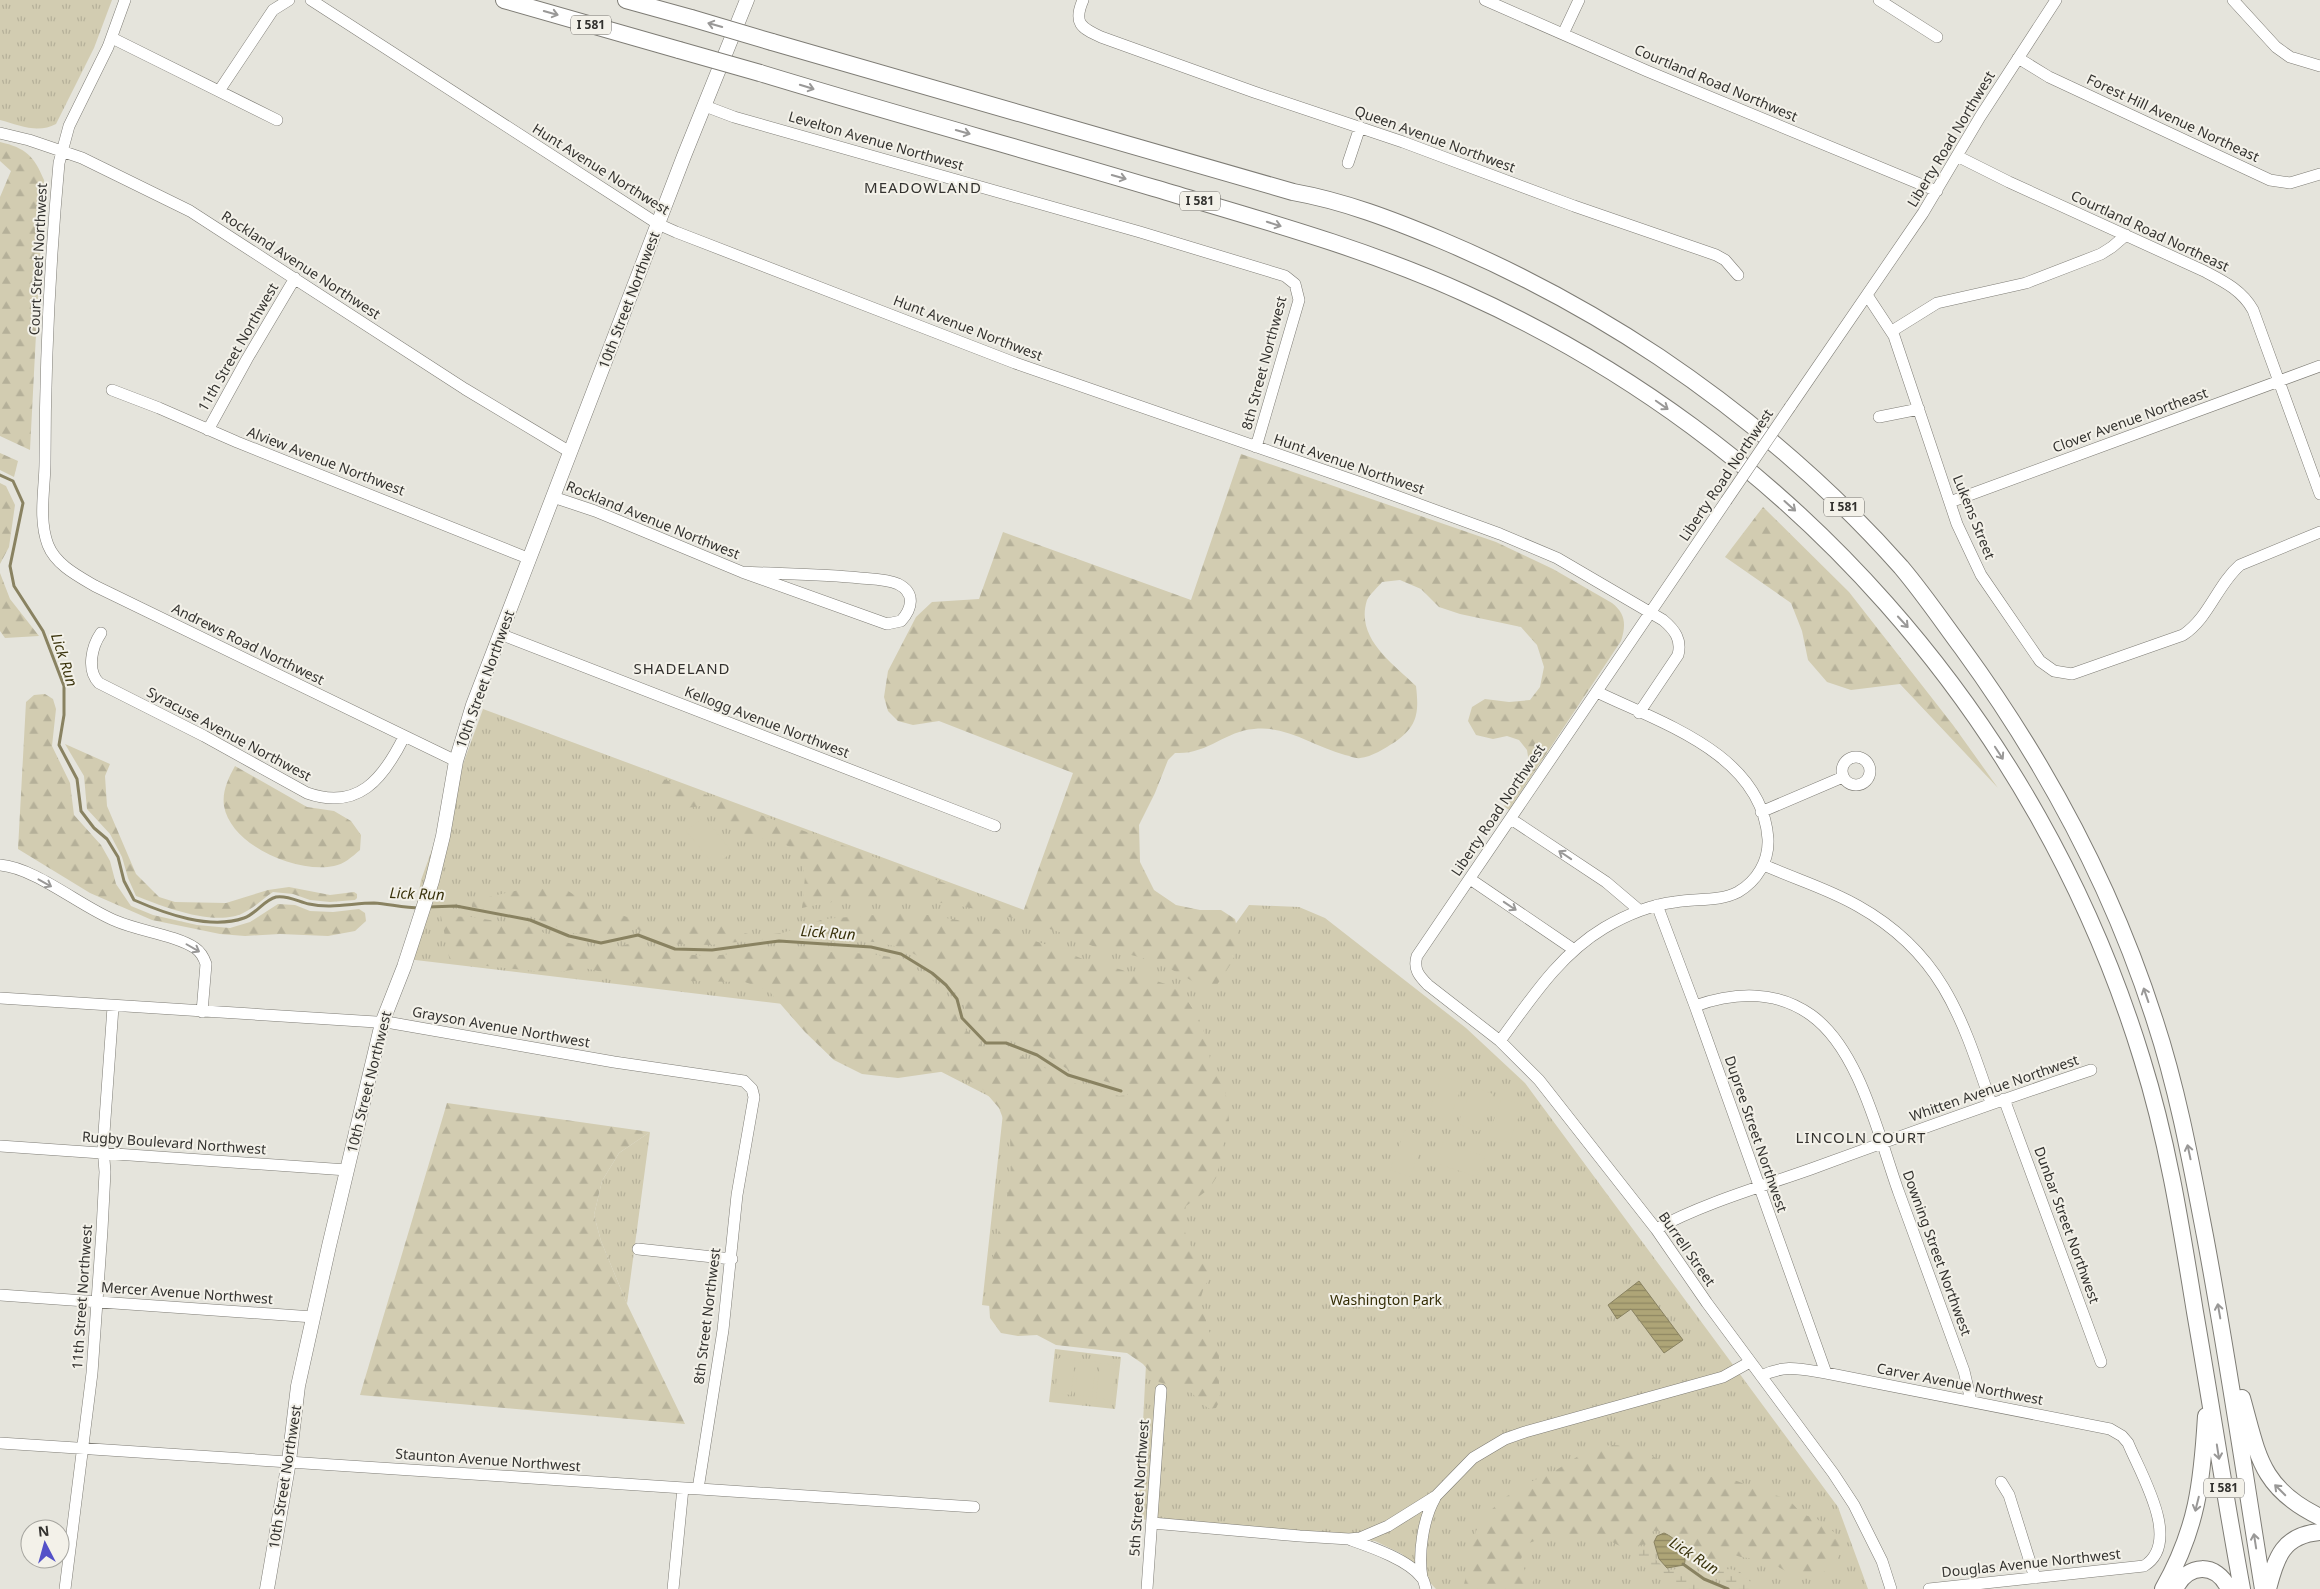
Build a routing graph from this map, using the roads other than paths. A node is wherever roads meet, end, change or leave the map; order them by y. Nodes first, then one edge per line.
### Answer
1 (124, 0) edge
2 (289, 0) edge
3 (311, 0) edge
4 (504, 0) edge
5 (626, 0) edge
6 (747, 0) edge
7 (1083, 0) edge
8 (1485, 0) edge
9 (1579, 0) edge
10 (1879, 0) edge
11 (2056, 0) edge
12 (2233, 0) edge
13 (1894, 4) edge
14 (1563, 34) junction
15 (112, 38) junction
16 (1937, 38) dead end
17 (2018, 58) junction
18 (2320, 66) edge
19 (219, 91) junction
20 (705, 106) junction
21 (277, 120) dead end
22 (1360, 127) junction
23 (0, 132) edge
24 (61, 150) junction
25 (1957, 156) junction
26 (1348, 163) dead end
27 (2320, 174) edge
28 (1936, 191) junction
29 (658, 224) junction
30 (2126, 234) junction
31 (1242, 263) joint
32 (1738, 275) dead end
33 (295, 278) junction
34 (1868, 294) junction
35 (1892, 331) junction
36 (2320, 366) edge
37 (2278, 382) junction
38 (112, 390) dead end
39 (1919, 409) junction
40 (1879, 417) dead end
41 (208, 430) junction
42 (1256, 448) junction
43 (570, 452) junction
44 (2320, 494) edge
45 (553, 497) junction
46 (1950, 502) junction
47 (2320, 532) edge
48 (45, 533) joint
49 (530, 559) junction
50 (742, 572) junction
51 (1650, 614) junction
52 (101, 633) dead end
53 (500, 634) junction
54 (1597, 692) junction
55 (1640, 712) junction
56 (404, 737) junction
57 (456, 761) junction
58 (1843, 777) dead end
59 (1761, 812) junction
60 (1511, 818) junction
61 (995, 826) dead end
62 (0, 865) edge
63 (1764, 865) junction
64 (1470, 878) junction
65 (1657, 905) junction
66 (1639, 910) junction
67 (1573, 949) junction
68 (1415, 962) joint
69 (0, 998) edge
70 (1695, 1006) junction
71 (113, 1007) junction
72 (202, 1012) junction
73 (382, 1023) junction
74 (1500, 1041) junction
75 (2090, 1070) dead end
76 (2004, 1099) junction
77 (1991, 1103) junction
78 (1881, 1143) junction
79 (0, 1146) edge
80 (745, 1148) joint
81 (104, 1153) junction
82 (347, 1170) junction
83 (1760, 1187) junction
84 (1656, 1229) junction
85 (638, 1249) dead end
86 (732, 1259) junction
87 (0, 1295) edge
88 (97, 1302) junction
89 (312, 1317) junction
90 (2222, 1333) junction
91 (1750, 1362) junction
92 (2101, 1362) dead end
93 (1826, 1373) junction
94 (1760, 1376) junction
95 (2208, 1386) junction
96 (1161, 1390) dead end
97 (1971, 1401) junction
98 (0, 1443) edge
99 (83, 1449) junction
100 (289, 1461) junction
101 (2001, 1482) dead end
102 (683, 1488) junction
103 (698, 1489) junction
104 (1436, 1496) junction
105 (974, 1507) dead end
106 (2320, 1517) edge
107 (1152, 1523) junction
108 (2320, 1532) edge
109 (1349, 1539) junction
110 (2136, 1567) joint
111 (2034, 1578) junction
112 (1424, 1583) edge
113 (65, 1589) edge
114 (267, 1589) edge
115 (673, 1589) edge
116 (1147, 1589) edge
117 (1891, 1589) edge
118 (1929, 1589) edge
119 (2163, 1589) edge
120 (2175, 1589) edge
121 (2229, 1589) edge
122 (2242, 1589) edge
123 (2263, 1589) edge
124 (2268, 1589) edge

1 - 15 street, Court Street Northwest
2 - 19 street
3 - 29 street, Hunt Avenue Northwest
4 -> 95 highway, I 581, bridge
90 -> 5 highway, I 581, bridge
6 - 20 main road, 10th Street Northwest
7 - 22 street, Queen Avenue Northwest
8 - 14 street, Courtland Road Northwest
9 - 14 street
10 - 13 street
11 - 17 street, Liberty Road Northwest
12 - 18 street
13 - 16 street
14 - 28 street, Courtland Road Northwest
15 - 19 street
15 - 24 street, Court Street Northwest
17 - 25 street, Liberty Road Northwest
17 - 27 street, Forest Hill Avenue Northeast
19 - 21 street
20 - 29 main road, 10th Street Northwest
20 - 31 street, Levelton Avenue Northwest
22 - 26 street
22 - 32 street, Queen Avenue Northwest
23 - 24 street, Rockland Avenue Northwest
24 - 33 street, Rockland Avenue Northwest
24 - 48 street, Court Street Northwest
25 - 28 street, Liberty Road Northwest
25 - 30 street, Courtland Road Northeast
28 - 34 street, Liberty Road Northwest
29 - 42 street, Hunt Avenue Northwest
29 - 43 main road, 10th Street Northwest
30 - 35 street
30 - 37 street, Courtland Road Northeast
31 - 42 street, 8th Street Northwest
33 - 41 street, 11th Street Northwest
33 - 43 street, Rockland Avenue Northwest
34 - 35 street, Lukens Street
34 - 51 street, Liberty Road Northwest, bridge
35 - 39 street, Lukens Street
36 - 37 street, Clover Avenue Northeast
37 - 44 street, Courtland Road Northeast
37 - 46 street, Clover Avenue Northeast
38 - 41 street, Alview Avenue Northwest
39 - 40 street
39 - 46 street, Lukens Street
41 - 49 street, Alview Avenue Northwest
42 - 51 street, Hunt Avenue Northwest
43 - 45 main road, 10th Street Northwest
45 - 49 main road, 10th Street Northwest
45 - 50 street, Rockland Avenue Northwest
46 - 47 street, Lukens Street
48 - 56 street, Andrews Road Northwest
49 - 53 main road, 10th Street Northwest
50 - 50 street, Rockland Avenue Northwest
51 - 54 street, Liberty Road Northwest
51 - 55 street, Hunt Avenue Northwest
52 - 56 street, Syracuse Avenue Northwest
53 - 57 main road, 10th Street Northwest
53 - 61 street, Kellogg Avenue Northwest
54 - 55 street
54 - 60 street, Liberty Road Northwest
55 - 59 street
56 - 57 street, Andrews Road Northwest
57 - 73 main road, 10th Street Northwest
58 - 59 street
59 - 63 street
60 - 64 street, Liberty Road Northwest
66 -> 60 street
62 -> 72 street
63 - 65 street
63 - 77 street
64 -> 67 street
64 - 68 street, Liberty Road Northwest
65 - 66 street
65 - 70 street, Dupree Street Northwest
66 - 67 street
67 - 74 street
68 - 74 street, Burrell Street
69 - 71 street, Grayson Avenue Northwest
70 - 78 street, Downing Street Northwest
70 - 83 street, Dupree Street Northwest
71 - 72 street, Grayson Avenue Northwest
71 - 81 street, 11th Street Northwest
72 - 73 street, Grayson Avenue Northwest
73 - 80 street, Grayson Avenue Northwest
73 - 82 main road, 10th Street Northwest
74 - 84 street, Burrell Street
75 - 76 street, Whitten Avenue Northwest
76 - 77 street, Whitten Avenue Northwest
76 - 92 street, Dunbar Street Northwest
77 - 78 street, Whitten Avenue Northwest
78 - 83 street, Whitten Avenue Northwest
78 - 97 street, Downing Street Northwest
79 - 81 street, Rugby Boulevard Northwest
80 - 86 street, 8th Street Northwest
81 - 82 street, Rugby Boulevard Northwest
81 - 88 street, 11th Street Northwest
82 - 89 main road, 10th Street Northwest
83 - 84 street, Whitten Avenue Northwest
83 - 93 street, Dupree Street Northwest
84 - 91 street, Burrell Street
85 - 86 street
86 - 103 street, 8th Street Northwest
87 - 88 street, Mercer Avenue Northwest
88 - 89 street, Mercer Avenue Northwest
88 - 99 street, 11th Street Northwest
89 - 100 main road, 10th Street Northwest
106 -> 90 highway
123 -> 90 highway, I 581
91 - 94 street, Burrell Street
91 - 104 street
93 - 94 street, Carver Avenue Northwest
93 - 97 street, Carver Avenue Northwest
94 - 117 street, Burrell Street
95 -> 119 highway
95 -> 122 highway, I 581
96 - 107 street, 5th Street Northwest
97 - 110 street, Carver Avenue Northwest
98 - 99 street, Staunton Avenue Northwest
99 - 100 street, Staunton Avenue Northwest
99 - 113 street, 11th Street Northwest
100 - 102 street, Staunton Avenue Northwest
100 - 114 main road, 10th Street Northwest
101 - 111 street
102 - 103 street, Staunton Avenue Northwest
102 - 115 street
103 - 105 street, Staunton Avenue Northwest
104 - 109 street
104 - 112 street
107 - 109 street
107 - 116 street, 5th Street Northwest
108 - 124 highway
109 - 112 street
110 - 111 street, Douglas Avenue Northwest
111 - 118 street, Douglas Avenue Northwest
120 - 121 highway

